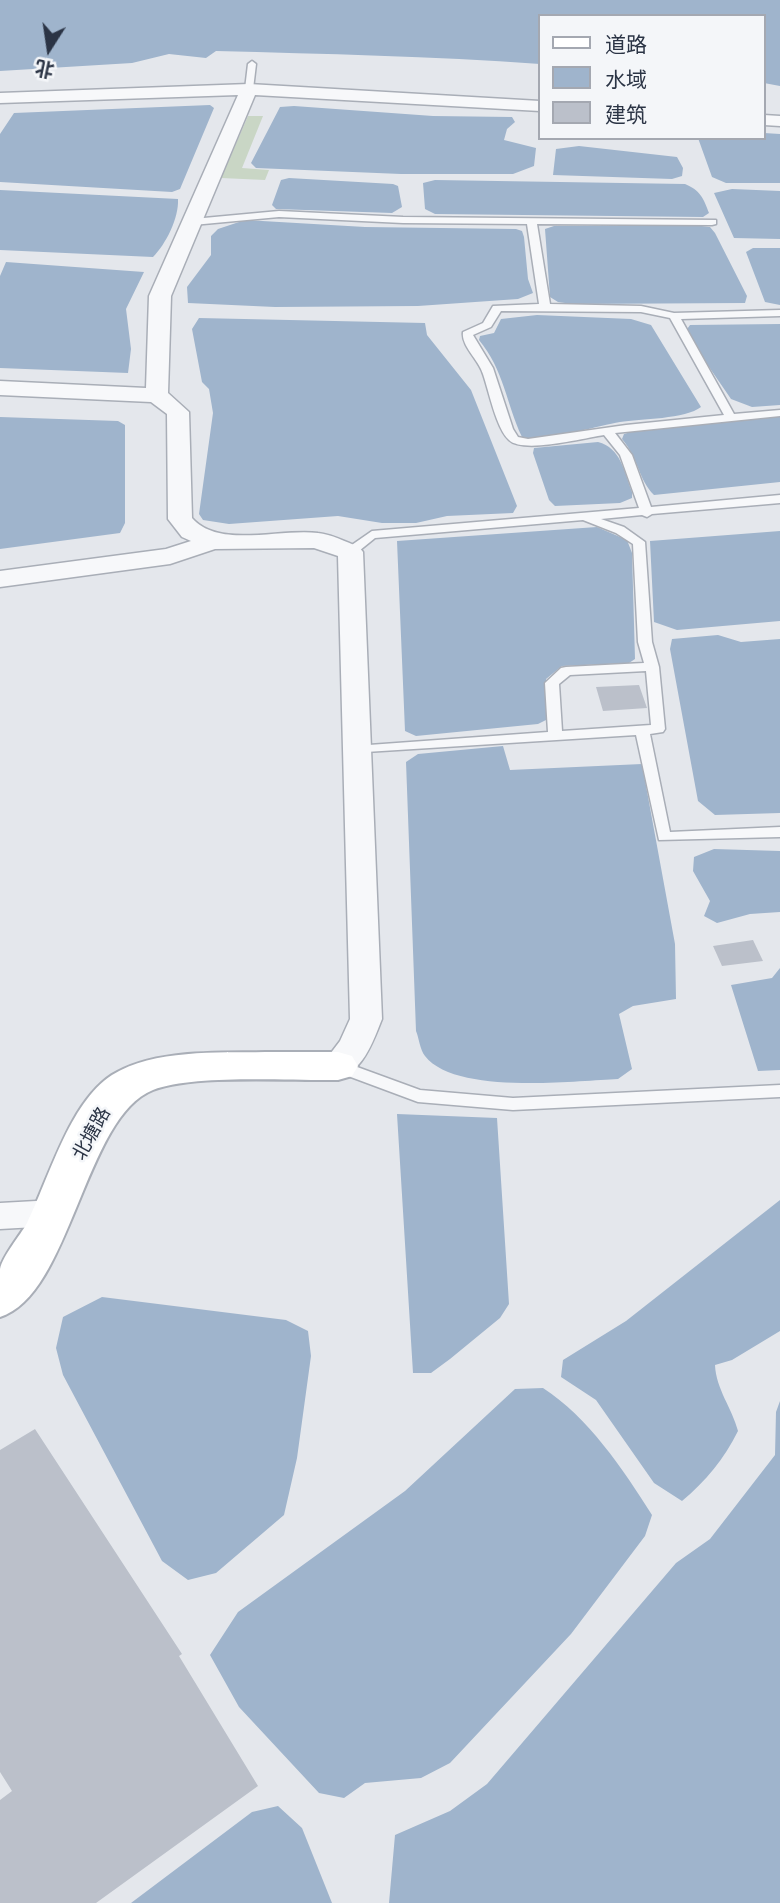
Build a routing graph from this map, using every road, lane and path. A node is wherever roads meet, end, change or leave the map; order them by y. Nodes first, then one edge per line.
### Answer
1 (250, 77) junction
2 (0, 98) edge
3 (538, 106) edge
4 (532, 220) junction
5 (193, 222) junction
6 (712, 222) dead end
7 (545, 307) junction
8 (780, 313) edge
9 (674, 316) junction
10 (0, 388) edge
11 (157, 395) junction
12 (780, 413) edge
13 (731, 418) junction
14 (609, 433) junction
15 (780, 499) edge
16 (647, 513) junction
17 (588, 518) junction
18 (213, 542) junction
19 (350, 552) junction
20 (0, 579) edge
21 (652, 667) junction
22 (642, 730) junction
23 (555, 736) junction
24 (355, 750) junction
25 (780, 832) edge
26 (338, 1066) junction
27 (780, 1091) edge
28 (54, 1213) junction
29 (0, 1216) edge
30 (0, 1300) edge

1 - 2 street
1 - 3 street
1 - 5 street
4 - 5 lane
4 - 6 lane
4 - 7 lane
5 - 11 street
7 - 9 lane
7 - 14 lane
8 - 9 lane
9 - 13 lane
10 - 11 street
11 - 18 street
12 - 13 lane
13 - 14 lane
14 - 16 lane
15 - 16 lane
16 - 17 lane
17 - 19 lane
17 - 21 lane
18 - 19 street
18 - 20 street
19 - 24 street
21 - 22 lane
21 - 23 lane
22 - 23 lane
22 - 25 lane
23 - 24 lane
24 - 26 street
26 - 27 lane
26 - 28 street, 北塘路
28 - 29 street
28 - 30 street, 北塘路

